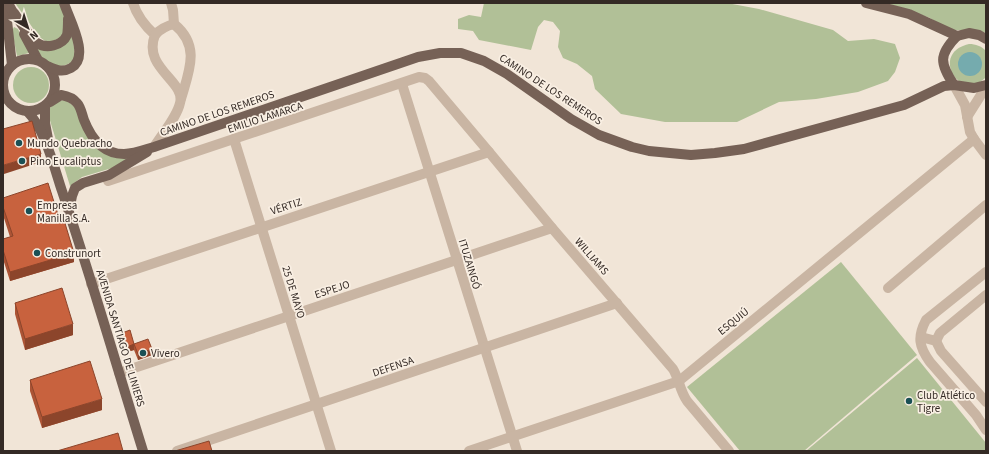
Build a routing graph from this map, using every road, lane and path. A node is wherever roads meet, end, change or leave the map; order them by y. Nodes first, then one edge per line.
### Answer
1 (6, 3) edge
2 (64, 3) edge
3 (133, 3) edge
4 (171, 3) edge
5 (866, 3) edge
6 (14, 13) junction
7 (69, 18) junction
8 (174, 24) junction
9 (155, 35) junction
10 (957, 36) junction
11 (986, 39) edge
12 (38, 60) junction
13 (12, 65) junction
14 (47, 66) junction
15 (429, 81) joint
16 (402, 84) junction
17 (954, 85) junction
18 (986, 86) edge
19 (181, 102) junction
20 (48, 104) junction
21 (27, 112) junction
22 (967, 117) junction
23 (234, 139) junction
24 (974, 139) junction
25 (154, 147) junction
26 (489, 152) junction
27 (986, 155) edge
28 (53, 165) junction
29 (429, 172) junction
30 (108, 181) dead end
31 (986, 205) edge
32 (69, 212) junction
33 (261, 227) junction
34 (552, 228) junction
35 (456, 260) junction
36 (986, 272) edge
37 (91, 284) junction
38 (888, 288) dead end
39 (986, 295) edge
40 (617, 303) junction
41 (289, 316) junction
42 (921, 337) junction
43 (936, 341) junction
44 (484, 348) junction
45 (119, 373) junction
46 (679, 381) junction
47 (986, 402) edge
48 (316, 404) junction
49 (986, 430) edge
50 (512, 436) junction
51 (143, 451) edge
52 (177, 451) edge
53 (331, 451) edge
54 (469, 451) edge
55 (517, 451) edge
56 (729, 451) edge

1 - 6 main road
1 - 13 main road
2 - 7 main road
3 - 9 street
4 - 8 street
5 - 10 main road
6 - 7 main road
6 - 12 main road
7 - 14 main road
8 - 9 street
8 - 19 street
9 - 19 street
10 - 11 main road
10 - 17 main road
12 - 13 main road
12 - 14 main road
13 - 21 main road
14 - 20 main road
15 - 16 street, EMILIO LAMARCA
15 - 26 street, WILLIAMS
16 - 23 street, EMILIO LAMARCA
16 - 29 street, ITUZAINGÓ
17 - 18 main road, CAMINO DE LOS REMEROS
17 - 22 street
17 - 25 main road, CAMINO DE LOS REMEROS
18 - 22 street
19 - 25 street
20 - 21 main road
20 - 25 main road, CAMINO DE LOS REMEROS
20 - 28 main road, AVENIDA SANTIAGO DE LINIERS
21 - 28 main road, AVENIDA SANTIAGO DE LINIERS
22 - 24 street
23 - 30 street, EMILIO LAMARCA
23 - 33 street, 25 DE MAYO
24 - 27 street
24 - 46 street, ESQUIÚ
25 - 32 main road, CAMINO DE LOS REMEROS
26 - 29 street, VÉRTIZ
26 - 34 street, WILLIAMS
28 - 32 main road, AVENIDA SANTIAGO DE LINIERS
29 - 33 street, VÉRTIZ
29 - 35 street, ITUZAINGÓ
31 - 38 street
32 - 37 main road, AVENIDA SANTIAGO DE LINIERS
33 - 37 street, VÉRTIZ
33 - 41 street, 25 DE MAYO
34 - 35 street, ESPEJO
34 - 40 street, WILLIAMS
35 - 41 street, ESPEJO
35 - 44 street, ITUZAINGÓ
36 - 42 street
37 - 45 main road, AVENIDA SANTIAGO DE LINIERS
39 - 43 street
40 - 44 street, DEFENSA
40 - 46 street, WILLIAMS
41 - 45 street, ESPEJO
41 - 48 street, 25 DE MAYO
42 - 43 street
42 - 49 street
43 - 47 street
44 - 48 street, DEFENSA
44 - 50 street, ITUZAINGÓ
45 - 51 main road, AVENIDA SANTIAGO DE LINIERS
46 - 50 street, ESQUIÚ
46 - 56 street, WILLIAMS
48 - 52 street, DEFENSA
48 - 53 street, 25 DE MAYO
50 - 54 street, ESQUIÚ
50 - 55 street, ITUZAINGÓ

